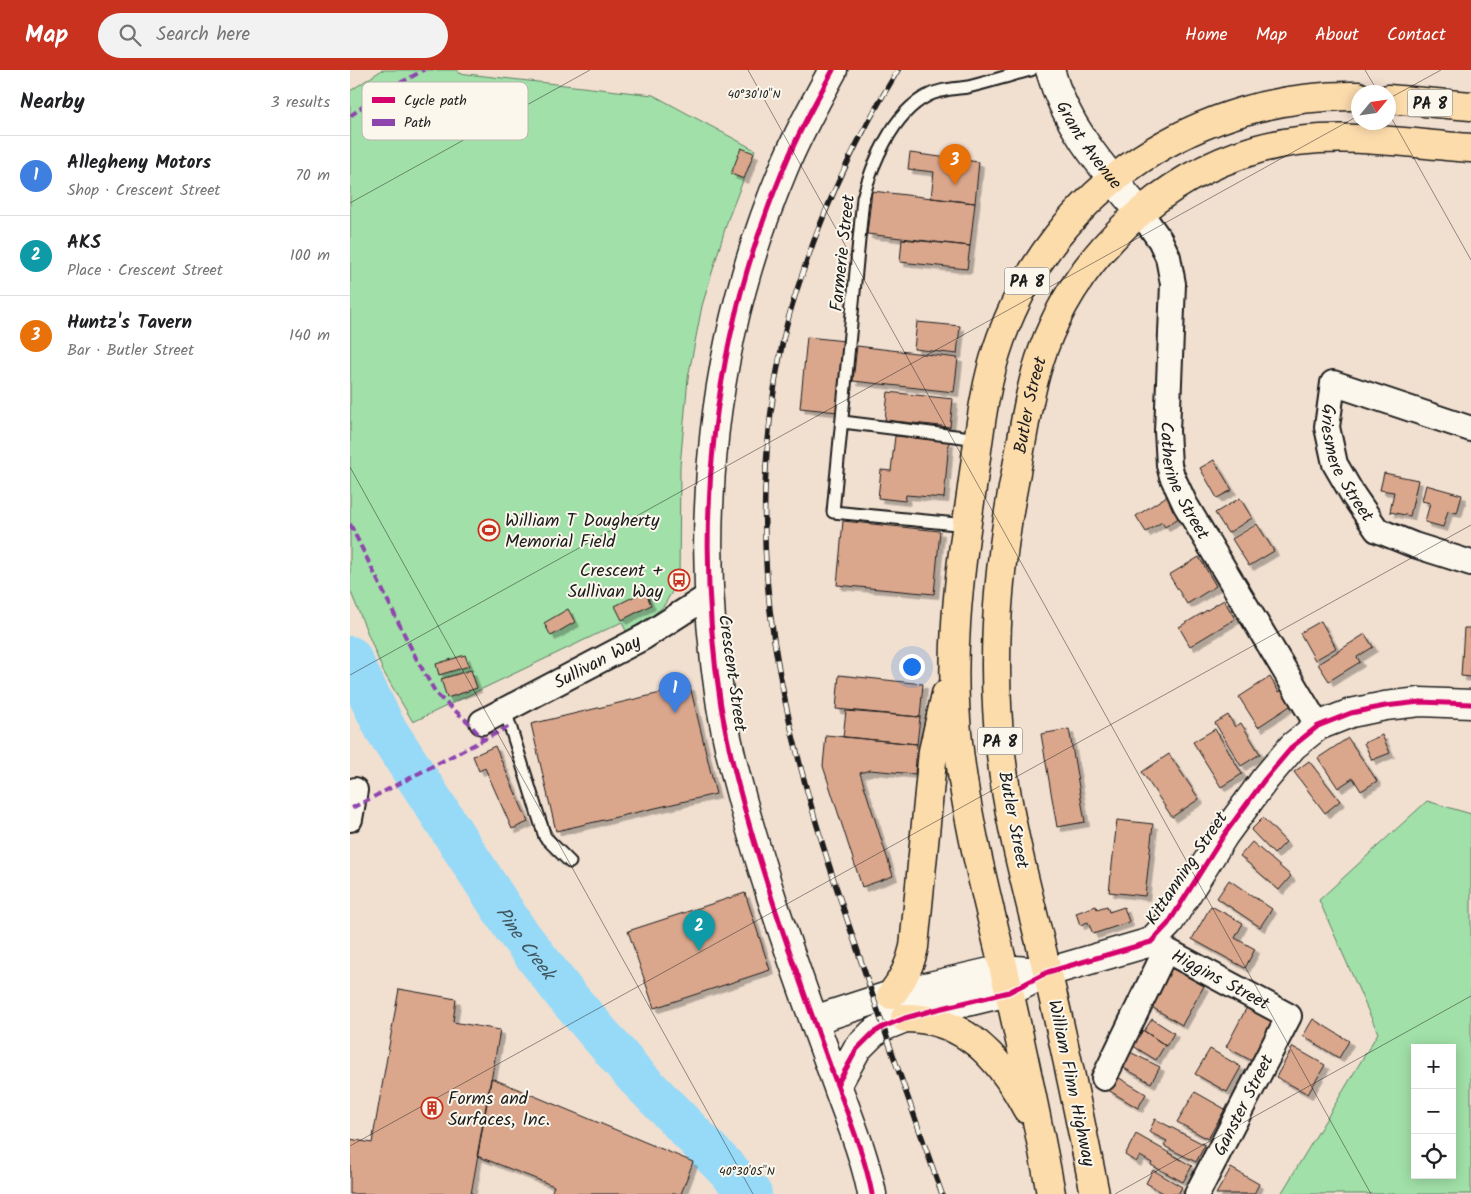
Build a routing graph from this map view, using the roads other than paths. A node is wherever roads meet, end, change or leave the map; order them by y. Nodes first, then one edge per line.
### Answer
1 (833, 70) edge
2 (1032, 70) edge
3 (1050, 70) edge
4 (1351, 96) edge
5 (1396, 100) edge
6 (1471, 106) edge
7 (1471, 148) edge
8 (1113, 180) junction
9 (1140, 212) junction
10 (843, 422) junction
11 (1471, 429) edge
12 (979, 439) junction
13 (967, 525) junction
14 (1471, 563) edge
15 (708, 596) junction
16 (954, 661) junction
17 (1471, 704) edge
18 (505, 710) junction
19 (482, 722) dead end
20 (1318, 726) junction
21 (355, 790) dead end
22 (350, 818) edge
23 (570, 862) dead end
24 (1159, 946) junction
25 (1048, 972) junction
26 (1006, 981) junction
27 (898, 1006) junction
28 (1289, 1016) joint
29 (814, 1020) junction
30 (1104, 1078) dead end
31 (837, 1085) junction
32 (1042, 1146) junction
33 (872, 1194) edge
34 (1051, 1194) edge
35 (1096, 1194) edge
36 (1197, 1194) edge

1 - 15 street, Crescent Street
2 - 10 lane, Farmerie Street
3 - 8 street, Grant Avenue
4 - 8 highway, PA 8
5 - 6 highway, PA 8
7 - 9 highway, Butler Street / PA 8
8 - 9 street, Grant Avenue
8 - 12 highway, PA 8
9 - 20 street, Catherine Street
9 - 25 highway, Butler Street / PA 8
10 - 12 lane
10 - 13 lane, Farmerie Street
11 - 14 street, Griesmere Street
12 - 13 highway, PA 8
13 - 16 highway, PA 8
15 - 18 street, Sullivan Way
15 - 29 street, Crescent Street
16 - 26 highway, PA 8
16 - 27 highway
17 - 20 street, Kittanning Street
18 - 19 street, Sullivan Way
18 - 23 lane
20 - 24 street, Kittanning Street
21 - 22 street
24 - 25 street, Kittanning Street
24 - 28 street, Higgins Street
24 - 30 street
25 - 26 street, Kittanning Street
25 - 35 highway, William Flinn Highway / PA 8
26 - 27 street, Kittanning Street
26 - 32 highway, PA 8
27 - 29 street, Kittanning Street
27 - 31 street, Kittanning Street
27 - 32 highway
28 - 36 street, Ganster Street
29 - 31 street
31 - 33 street
32 - 34 highway, PA 8

